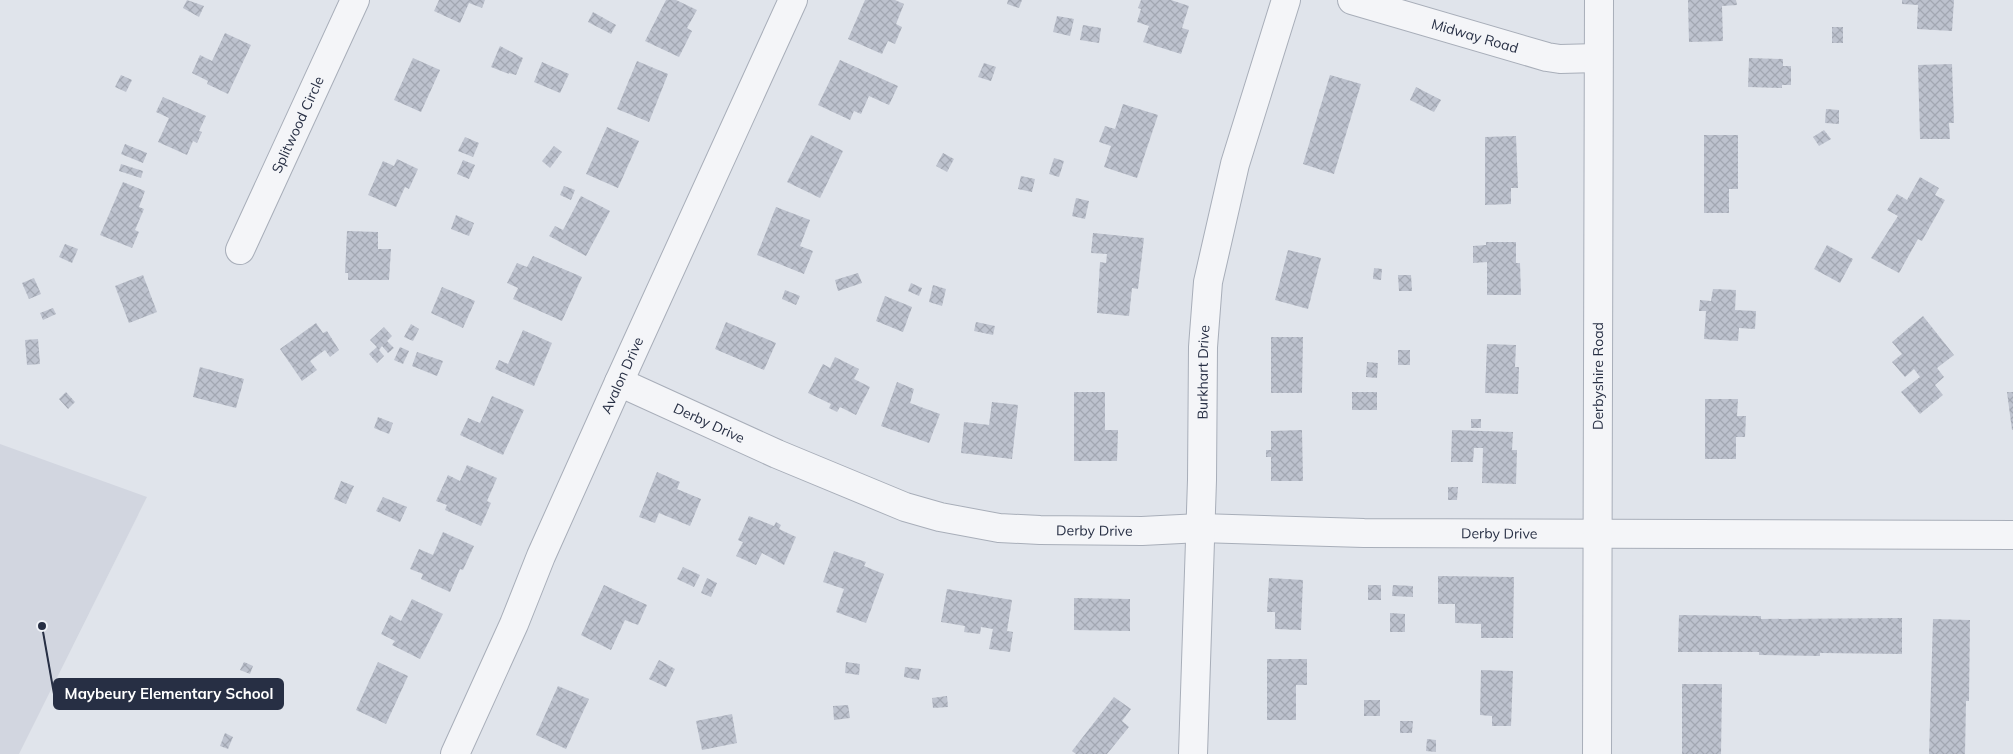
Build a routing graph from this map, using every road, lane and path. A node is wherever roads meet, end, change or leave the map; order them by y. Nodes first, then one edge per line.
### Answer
1 (355, 0) edge
2 (793, 0) edge
3 (1286, 0) edge
4 (1352, 0) edge
5 (1599, 0) edge
6 (1598, 58) junction
7 (240, 250) dead end
8 (619, 382) junction
9 (1200, 528) junction
10 (1597, 534) junction
11 (2013, 535) edge
12 (455, 754) edge
13 (1193, 754) edge
14 (1596, 754) edge

1 - 7 street, Splitwood Circle
2 - 8 street, Avalon Drive
3 - 9 street, Burkhart Drive
4 - 6 street, Midway Road
5 - 6 street, Derbyshire Road
6 - 10 street, Derbyshire Road
8 - 9 street, Derby Drive
8 - 12 street, Avalon Drive
9 - 10 street, Derby Drive
9 - 13 street, Burkhart Drive
10 - 11 street, Derby Drive
10 - 14 street, Derbyshire Road

